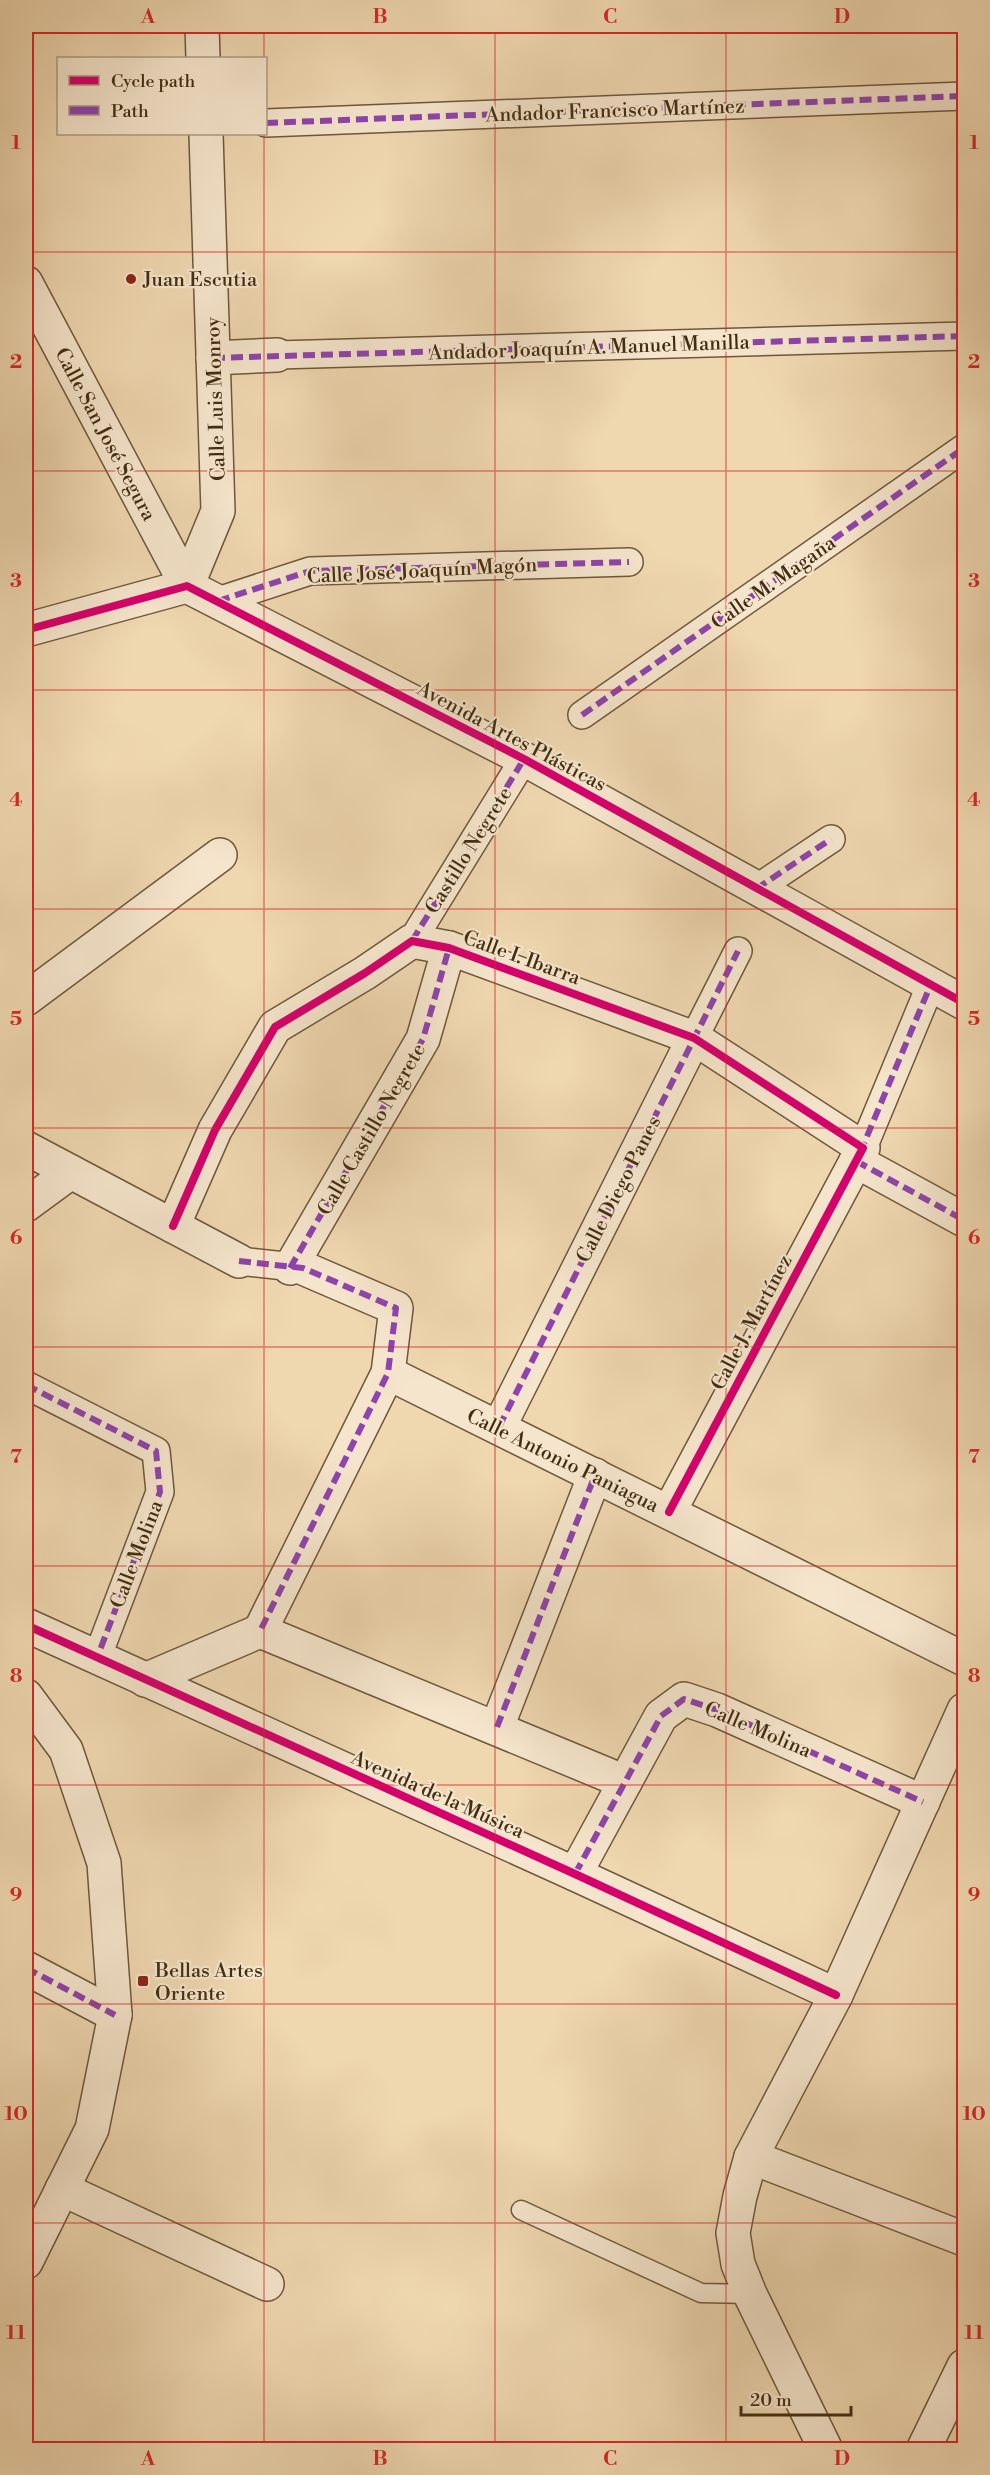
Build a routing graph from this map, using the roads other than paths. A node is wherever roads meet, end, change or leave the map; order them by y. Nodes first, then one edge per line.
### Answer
1 (202, 26) edge
2 (203, 57) edge
3 (964, 96) edge
4 (267, 123) edge
5 (206, 135) edge
6 (26, 283) edge
7 (964, 336) edge
8 (277, 355) joint
9 (213, 358) junction
10 (964, 448) edge
11 (629, 562) dead end
12 (187, 586) junction
13 (218, 601) junction
14 (26, 630) edge
15 (582, 715) dead end
16 (524, 759) junction
17 (831, 839) dead end
18 (220, 855) dead end
19 (756, 889) junction
20 (412, 941) junction
21 (449, 948) junction
22 (738, 951) dead end
23 (930, 984) junction
24 (26, 999) edge
25 (964, 1003) edge
26 (694, 1038) junction
27 (26, 1148) edge
28 (859, 1155) junction
29 (71, 1172) junction
30 (26, 1205) edge
31 (964, 1220) edge
32 (173, 1226) junction
33 (239, 1261) joint
34 (296, 1268) junction
35 (387, 1372) junction
36 (26, 1385) edge
37 (499, 1428) junction
38 (595, 1475) junction
39 (669, 1512) junction
40 (26, 1625) edge
41 (260, 1631) junction
42 (97, 1658) junction
43 (964, 1659) edge
44 (145, 1680) junction
45 (26, 1696) edge
46 (964, 1710) edge
47 (497, 1727) junction
48 (625, 1782) junction
49 (923, 1802) junction
50 (576, 1874) junction
51 (26, 1968) edge
52 (836, 1995) junction
53 (115, 2014) junction
54 (752, 2157) junction
55 (62, 2189) junction
56 (521, 2210) dead end
57 (964, 2239) edge
58 (26, 2262) edge
59 (267, 2284) dead end
60 (750, 2294) junction
61 (964, 2366) edge
62 (826, 2450) edge
63 (923, 2450) edge

1 - 2 street
3 - 4 street, Andador Francisco Martínez
5 - 9 street, Calle Luis Monroy
6 - 12 street, Calle San José Segura
7 - 8 street, Andador Joaquín A. Manuel Manilla
8 - 9 street, Andador Joaquín A. Manuel Manilla
9 - 12 street, Calle Luis Monroy
10 - 15 street, Calle M. Magaña
11 - 13 street, Calle José Joaquín Magón
12 - 13 street, Avenida Artes Plásticas
12 - 14 street
13 - 16 street, Avenida Artes Plásticas
16 - 19 street, Avenida Artes Plásticas
16 - 20 street, Castillo Negrete
17 - 19 street
18 - 24 street
19 - 23 street, Avenida Artes Plásticas
20 - 21 street, Calle I. Ibarra
20 - 32 street
21 - 26 street, Calle I. Ibarra
21 - 34 street, Calle Castillo Negrete
22 - 26 street, Calle Diego Panes
23 - 25 street, Avenida Artes Plásticas
23 - 28 street, Calle J. Martínez
26 - 28 street, Calle I. Ibarra
26 - 37 street, Calle Diego Panes
27 - 29 street
28 - 31 street, Calle I. Ibarra
28 - 39 street, Calle J. Martínez
29 - 30 street
29 - 32 street
32 - 33 street
33 - 34 street
34 - 35 street
35 - 37 street, Calle Antonio Paniagua
35 - 41 street
36 - 42 street, Calle Molina
37 - 38 street, Calle Antonio Paniagua
38 - 39 street, Calle Antonio Paniagua
38 - 47 street
39 - 43 street, Calle Antonio Paniagua
40 - 42 street, Avenida de la Música
41 - 44 street
41 - 47 street
42 - 44 street, Avenida de la Música
44 - 50 street, Avenida de la Música
45 - 53 street
46 - 49 street
47 - 48 street
48 - 49 street, Calle Molina
48 - 50 street, Calle Molina
49 - 52 street
50 - 52 street, Avenida de la Música
51 - 53 street
52 - 54 street
53 - 55 street
54 - 57 street
54 - 60 street
55 - 58 street
55 - 59 street
56 - 60 lane
60 - 62 street
61 - 63 street

